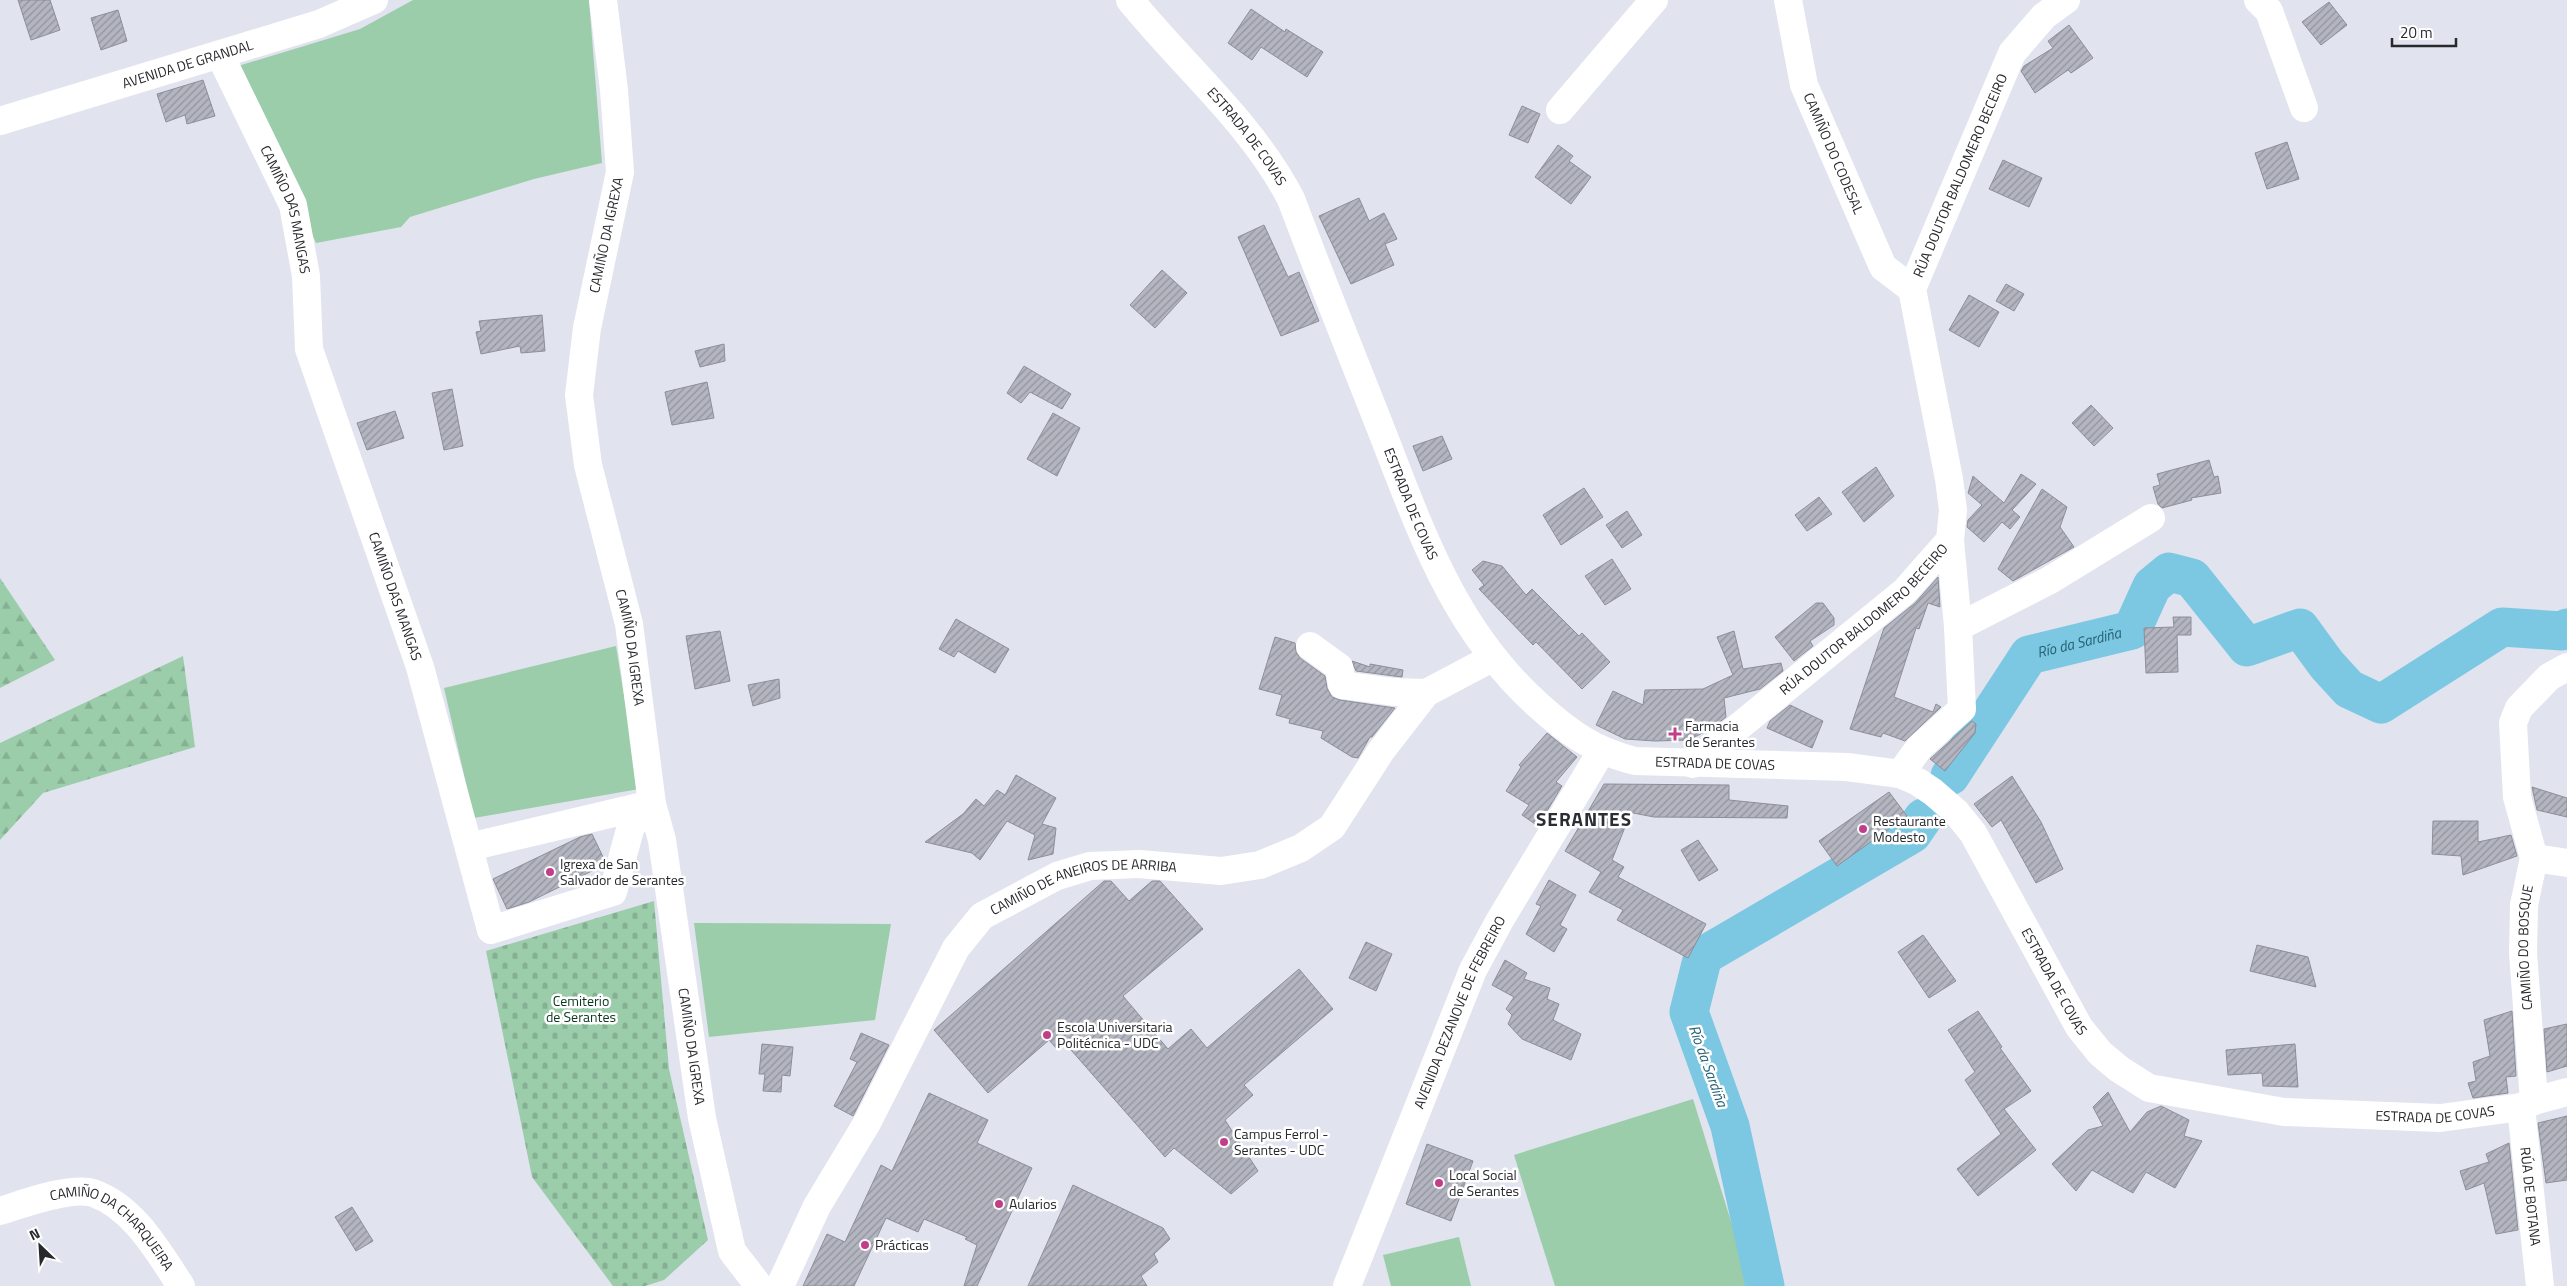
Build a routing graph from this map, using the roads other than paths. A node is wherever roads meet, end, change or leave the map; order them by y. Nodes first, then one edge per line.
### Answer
1 (374, 0) edge
2 (602, 0) edge
3 (1130, 0) edge
4 (1654, 0) edge
5 (1788, 0) edge
6 (2066, 0) edge
7 (2258, 0) edge
8 (2039, 8) edge
9 (220, 55) junction
10 (2304, 108) dead end
11 (1560, 110) dead end
12 (0, 121) edge
13 (1912, 290) junction
14 (2151, 518) dead end
15 (1950, 540) junction
16 (1958, 627) junction
17 (1310, 646) dead end
18 (1492, 658) junction
19 (2567, 668) edge
20 (1426, 693) junction
21 (1601, 752) junction
22 (1693, 764) junction
23 (1900, 774) junction
24 (652, 804) junction
25 (468, 847) junction
26 (2534, 858) junction
27 (2567, 863) edge
28 (2567, 1092) edge
29 (2528, 1104) junction
30 (0, 1211) edge
31 (181, 1286) edge
32 (759, 1286) edge
33 (780, 1286) edge
34 (1347, 1286) edge
35 (2540, 1286) edge

1 - 9 street, AVENIDA DE GRANDAL
2 - 24 street, CAMIÑO DA IGREXA
3 - 18 street, ESTRADA DE COVAS
4 - 11 street
5 - 13 street, CAMIÑO DO CODESAL
6 - 8 street, RÚA DOUTOR BALDOMERO BECEIRO
7 - 10 street
8 - 13 street, RÚA DOUTOR BALDOMERO BECEIRO
9 - 12 street, AVENIDA DE GRANDAL
9 - 25 street, CAMIÑO DAS MANGAS
13 - 15 street, RÚA DOUTOR BALDOMERO BECEIRO
14 - 16 street
15 - 16 street
15 - 22 street, RÚA DOUTOR BALDOMERO BECEIRO
16 - 23 street
17 - 20 street
18 - 20 street, CAMIÑO DE ANEIROS DE ARRIBA
18 - 21 street, ESTRADA DE COVAS
19 - 26 street
20 - 33 street, CAMIÑO DE ANEIROS DE ARRIBA
21 - 22 street, ESTRADA DE COVAS
21 - 34 street, AVENIDA DEZANOVE DE FEBREIRO
22 - 23 street, ESTRADA DE COVAS
23 - 29 street, ESTRADA DE COVAS
24 - 25 street
24 - 25 street, CAMIÑO DAS MANGAS
24 - 32 street, CAMIÑO DA IGREXA
26 - 27 street
26 - 29 street, CAMIÑO DO BOSQUE
28 - 29 street, ESTRADA DE COVAS
29 - 35 street, RÚA DE BOTANA
30 - 31 street, CAMIÑO DA CHARQUEIRA

